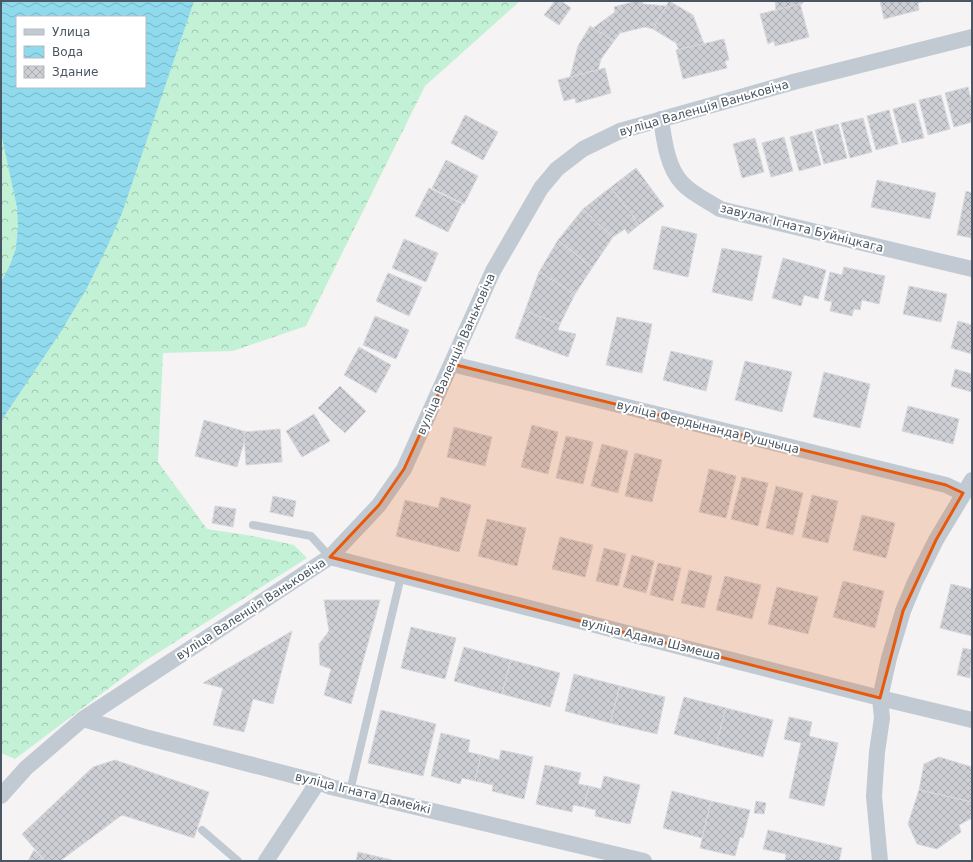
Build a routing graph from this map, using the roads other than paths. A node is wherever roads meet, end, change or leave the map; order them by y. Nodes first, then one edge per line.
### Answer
1 (972, 37) edge
2 (661, 119) junction
3 (972, 269) edge
4 (452, 364) junction
5 (968, 486) edge
6 (253, 525) dead end
7 (330, 557) junction
8 (401, 576) junction
9 (880, 698) junction
10 (83, 719) junction
11 (972, 720) edge
12 (318, 782) junction
13 (350, 791) junction
14 (1, 796) edge
15 (202, 830) dead end
16 (238, 861) edge
17 (266, 861) edge
18 (644, 861) edge
19 (880, 861) edge

1 - 2 street, вуліца Валенція Ваньковіча
2 - 3 street, завулак Ігната Буйніцкага
2 - 4 street, вуліца Валенція Ваньковіча
4 - 5 street, вуліца Фердынанда Рушчыца
4 - 7 street, вуліца Валенція Ваньковіча
5 - 9 street
6 - 7 lane
7 - 8 street, вуліца Адама Шэмеша
7 - 10 street, вуліца Валенція Ваньковіча
8 - 9 street, вуліца Адама Шэмеша
8 - 13 lane
9 - 11 street, вуліца Адама Шэмеша
9 - 19 street
10 - 12 street, вуліца Ігната Дамейкі
10 - 14 street, вуліца Валенція Ваньковіча
12 - 13 street, вуліца Ігната Дамейкі
12 - 17 street
13 - 18 street, вуліца Ігната Дамейкі
15 - 16 lane

